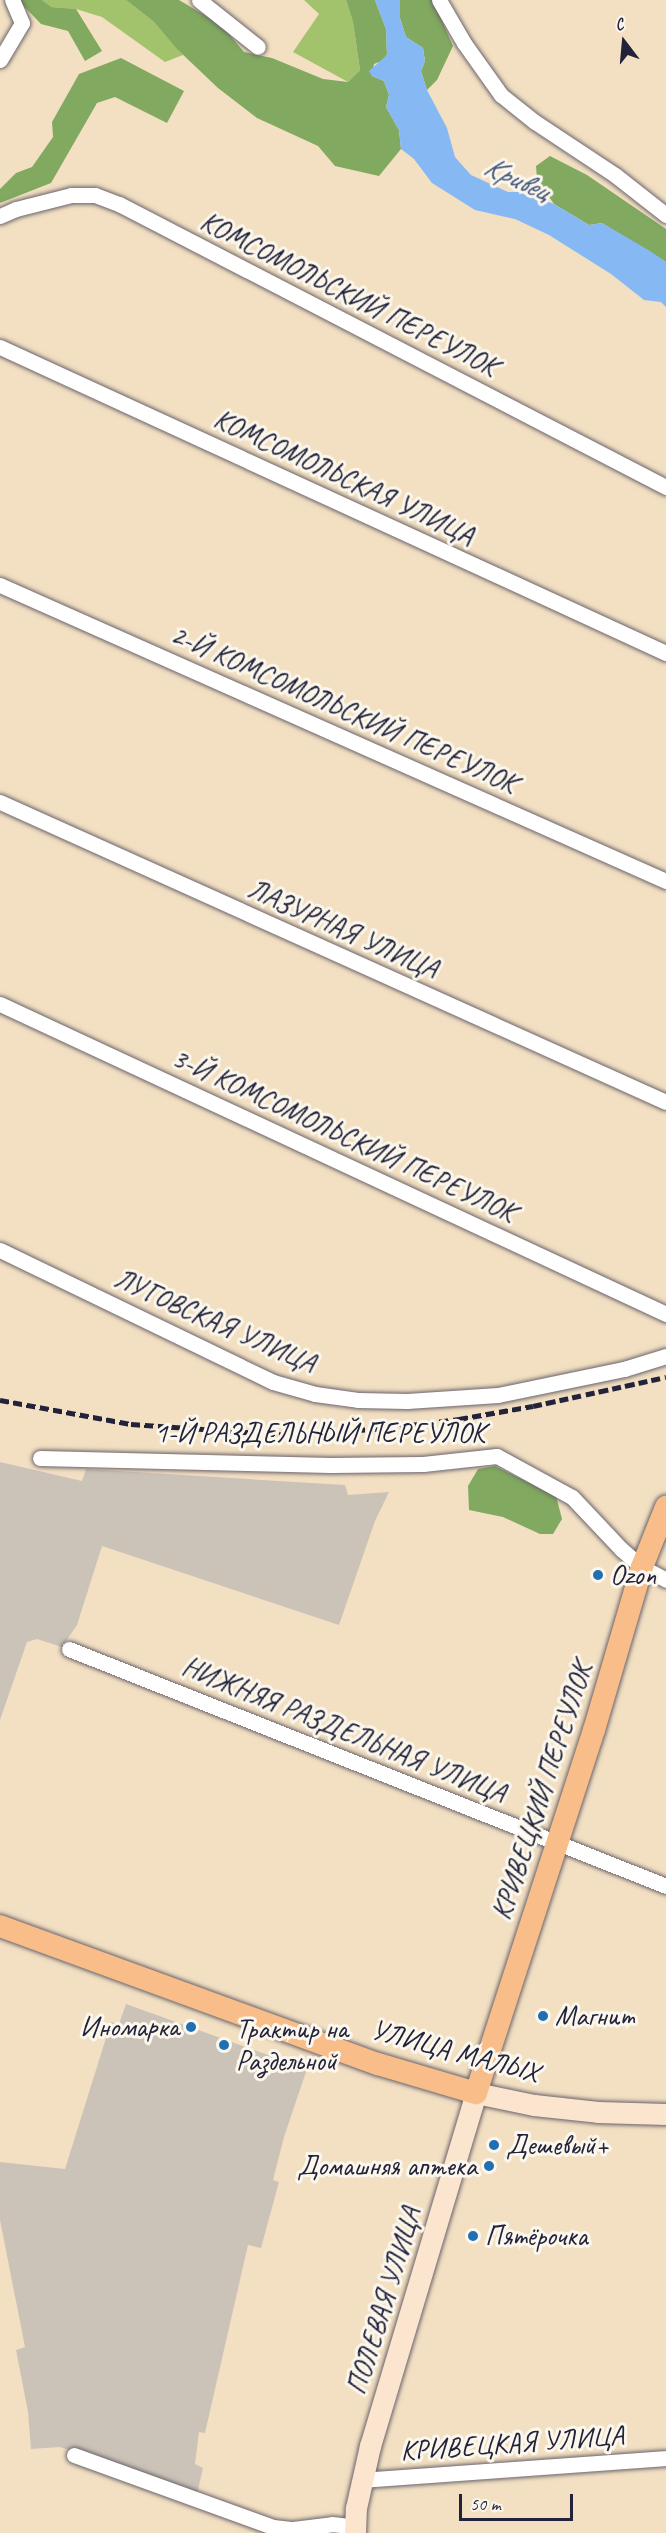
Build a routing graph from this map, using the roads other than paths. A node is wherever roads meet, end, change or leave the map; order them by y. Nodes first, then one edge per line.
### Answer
1 (12, 0) edge
2 (199, 0) edge
3 (439, 0) edge
4 (258, 47) dead end
5 (0, 60) edge
6 (666, 215) edge
7 (0, 216) edge
8 (0, 347) edge
9 (666, 487) edge
10 (0, 585) edge
11 (666, 653) edge
12 (0, 802) edge
13 (666, 881) edge
14 (0, 1004) edge
15 (666, 1102) edge
16 (0, 1250) edge
17 (666, 1314) edge
18 (666, 1356) edge
19 (40, 1458) dead end
20 (666, 1507) edge
21 (642, 1567) junction
22 (666, 1580) edge
23 (69, 1649) dead end
24 (558, 1842) junction
25 (666, 1886) edge
26 (0, 1926) edge
27 (476, 2093) junction
28 (666, 2114) edge
29 (74, 2455) dead end
30 (666, 2458) edge
31 (361, 2480) junction
32 (355, 2530) edge

1 - 5 street
2 - 4 street
3 - 6 street
7 - 9 street, КОМСОМОЛЬСКИЙ ПЕРЕУЛОК
8 - 11 street, КОМСОМОЛЬСКАЯ УЛИЦА
10 - 13 street, 2-Й КОМСОМОЛЬСКИЙ ПЕРЕУЛОК
12 - 15 street, ЛАЗУРНАЯ УЛИЦА
14 - 17 street, 3-Й КОМСОМОЛЬСКИЙ ПЕРЕУЛОК
16 - 18 street, ЛУГОВСКАЯ УЛИЦА
19 - 21 street, 1-Й РАЗДЕЛЬНЫЙ ПЕРЕУЛОК
20 - 21 main road, КРИВЕЦКИЙ ПЕРЕУЛОК
21 - 22 street, 1-Й РАЗДЕЛЬНЫЙ ПЕРЕУЛОК
21 - 24 main road, КРИВЕЦКИЙ ПЕРЕУЛОК
23 - 24 street, НИЖНЯЯ РАЗДЕЛЬНАЯ УЛИЦА
24 - 25 street, НИЖНЯЯ РАЗДЕЛЬНАЯ УЛИЦА
24 - 27 main road, КРИВЕЦКИЙ ПЕРЕУЛОК
26 - 27 main road, УЛИЦА МАЛЫХ
27 - 28 street, УЛИЦА МАЛЫХ
27 - 31 street, ПОЛЕВАЯ УЛИЦА
29 - 32 street, ПОЛЕВАЯ УЛИЦА
30 - 31 street, КРИВЕЦКАЯ УЛИЦА
31 - 32 street, ПОЛЕВАЯ УЛИЦА

